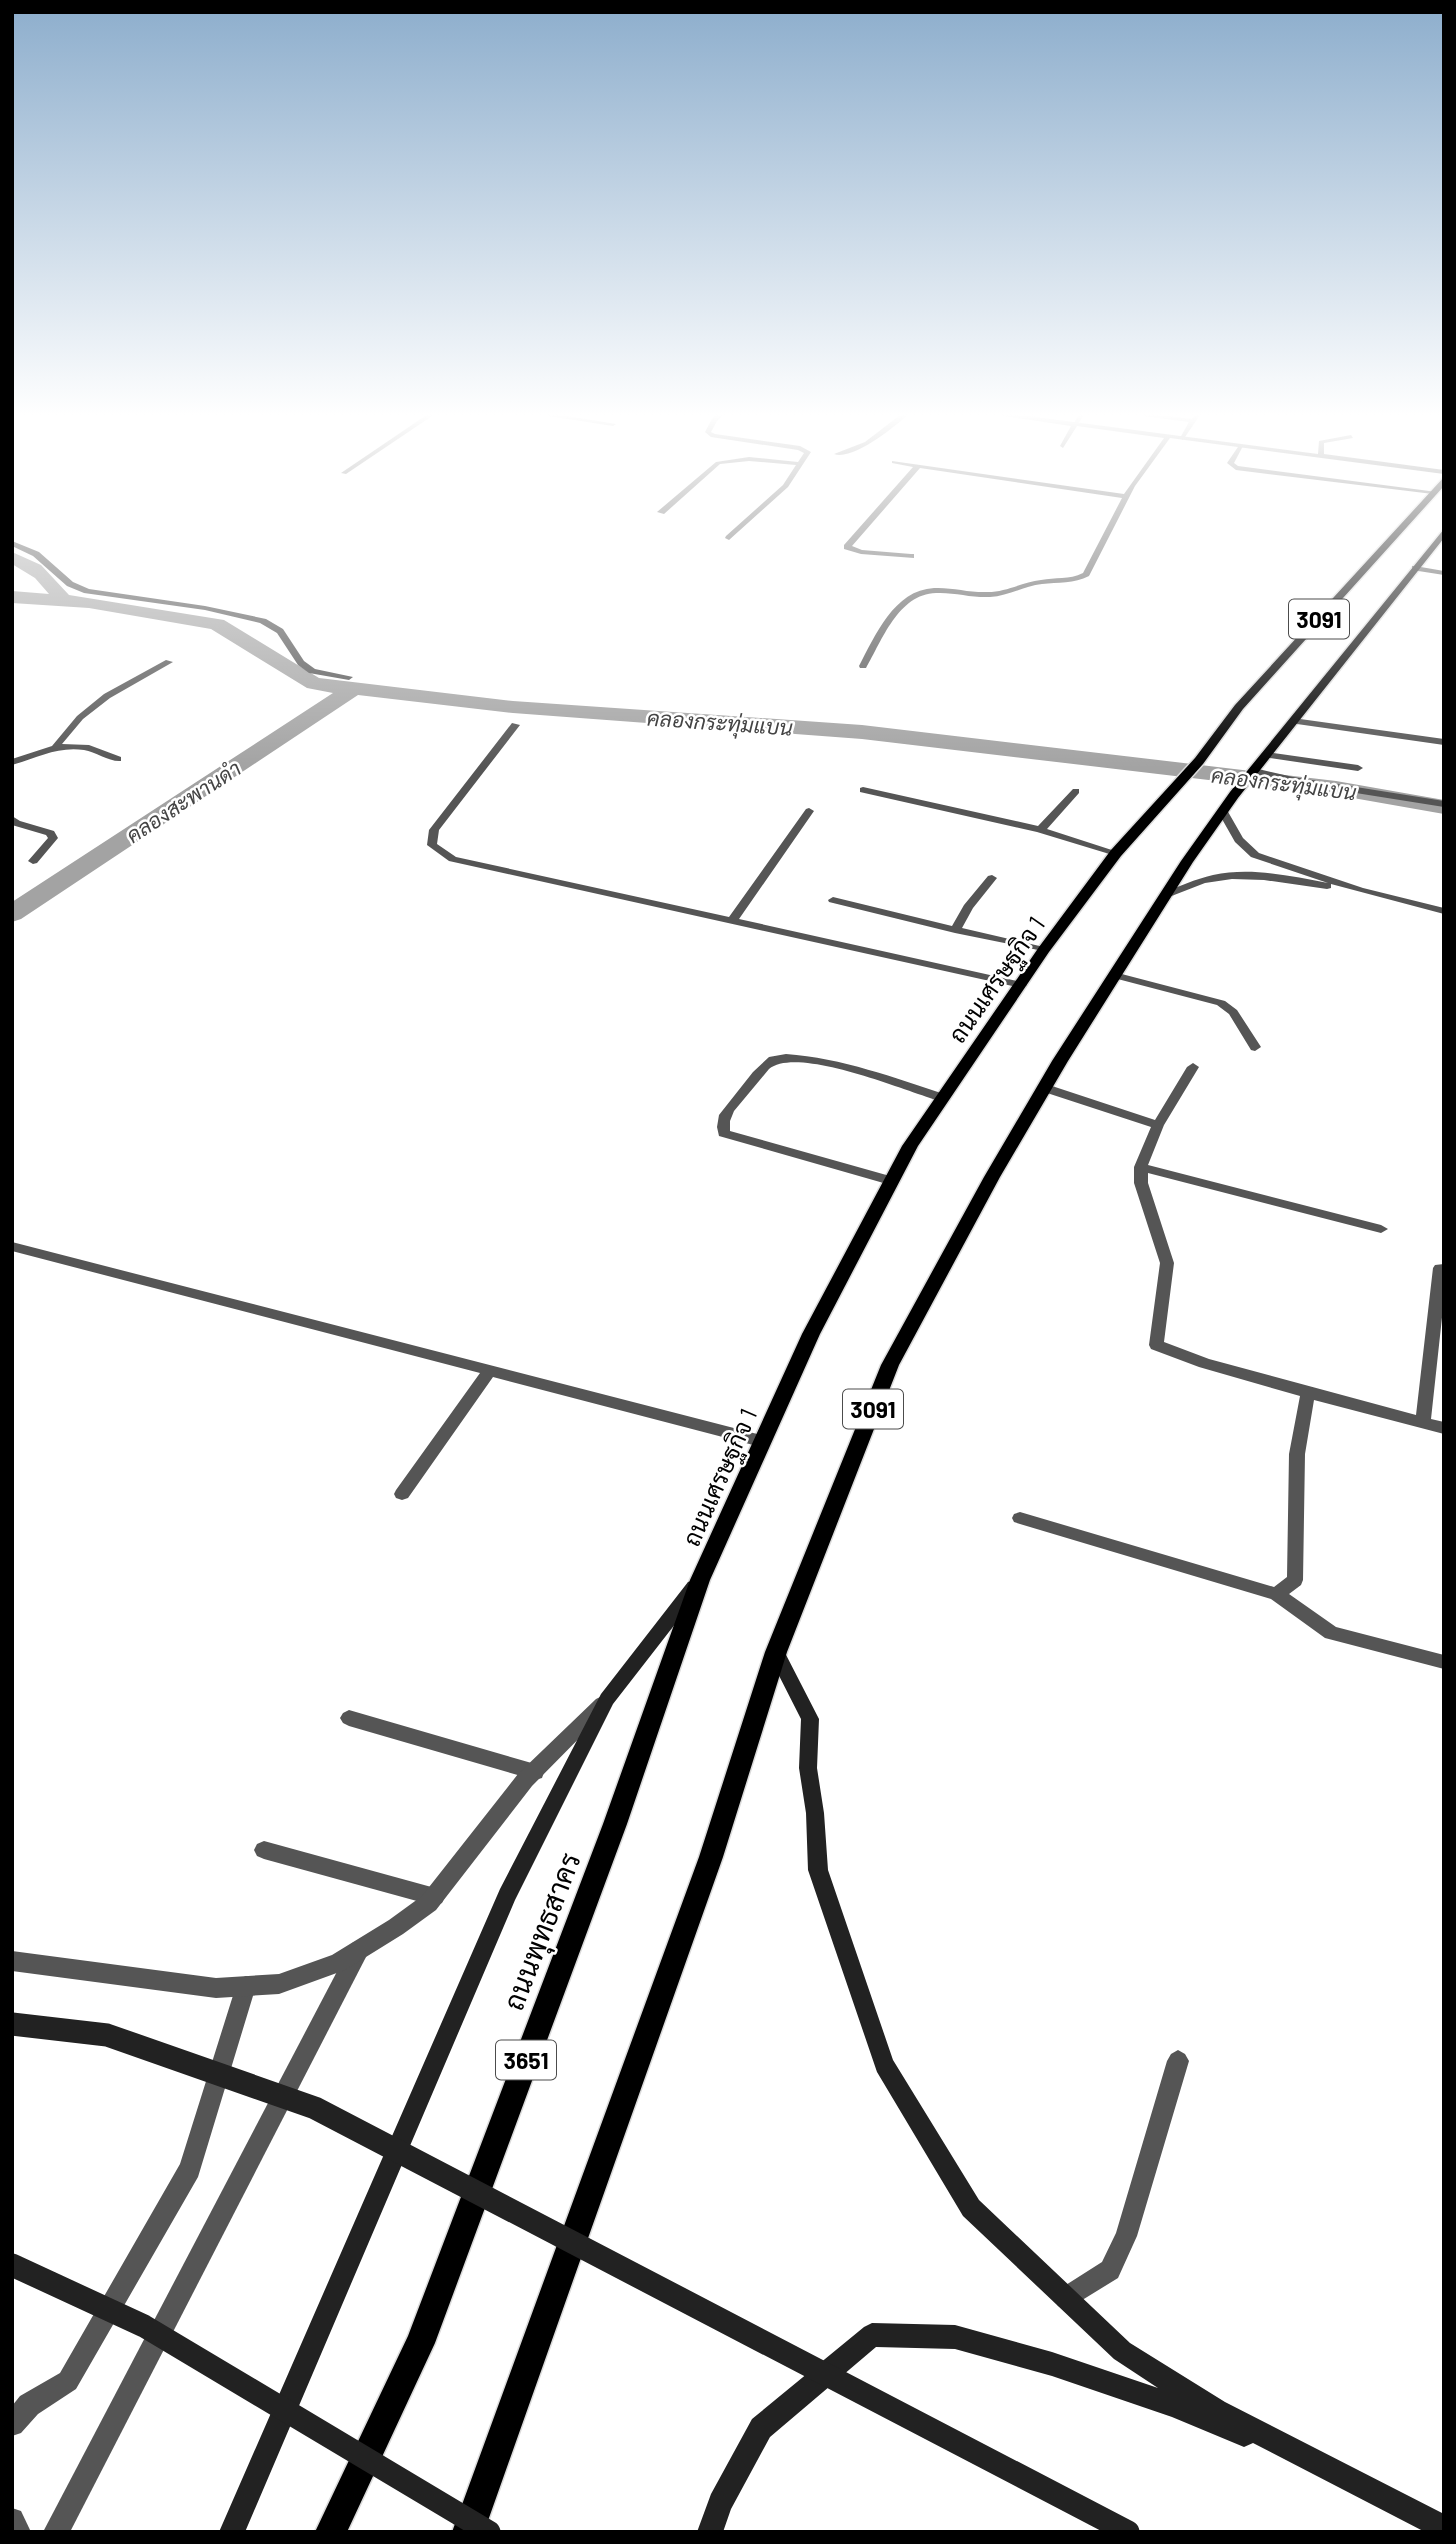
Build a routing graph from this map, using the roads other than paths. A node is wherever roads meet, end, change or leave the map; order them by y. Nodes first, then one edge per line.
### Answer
1 (737, 531) edge
2 (861, 531) edge
3 (1108, 531) edge
4 (1398, 531) edge
5 (1444, 532) edge
6 (729, 538) dead end
7 (12, 544) edge
8 (911, 556) dead end
9 (1415, 568) junction
10 (1444, 573) edge
11 (169, 662) dead end
12 (863, 666) dead end
13 (349, 677) dead end
14 (1293, 721) junction
15 (515, 725) dead end
16 (1444, 742) edge
17 (57, 745) junction
18 (1266, 755) junction
19 (118, 759) dead end
20 (12, 762) edge
21 (1358, 768) dead end
22 (1253, 772) junction
23 (863, 790) dead end
24 (1076, 791) dead end
25 (1444, 804) edge
26 (809, 811) dead end
27 (1223, 811) junction
28 (12, 819) edge
29 (1040, 830) junction
30 (1116, 853) junction
31 (33, 861) dead end
32 (992, 878) dead end
33 (1359, 890) junction
34 (1165, 895) junction
35 (833, 901) dead end
36 (1444, 911) edge
37 (732, 921) junction
38 (955, 930) junction
39 (1044, 950) junction
40 (1114, 975) junction
41 (1021, 985) junction
42 (1255, 1047) dead end
43 (1193, 1067) dead end
44 (1045, 1088) junction
45 (943, 1098) junction
46 (1157, 1125) junction
47 (1141, 1167) junction
48 (891, 1181) junction
49 (1381, 1229) dead end
50 (12, 1246) edge
51 (1444, 1269) edge
52 (1439, 1313) edge
53 (490, 1370) junction
54 (1308, 1393) junction
55 (1423, 1423) junction
56 (1444, 1428) edge
57 (761, 1441) junction
58 (402, 1494) dead end
59 (1020, 1518) dead end
60 (700, 1580) junction
61 (1276, 1594) junction
62 (776, 1652) junction
63 (1444, 1662) edge
64 (607, 1699) junction
65 (349, 1718) dead end
66 (535, 1772) junction
67 (264, 1850) dead end
68 (435, 1897) junction
69 (359, 1950) junction
70 (12, 1961) edge
71 (246, 1986) junction
72 (12, 2024) edge
73 (1178, 2062) dead end
74 (12, 2265) edge
75 (1066, 2298) junction
76 (12, 2424) edge
77 (1351, 2481) junction
78 (12, 2519) edge
79 (1444, 2528) edge
80 (18, 2532) edge
81 (56, 2532) edge
82 (232, 2532) edge
83 (331, 2532) edge
84 (468, 2532) edge
85 (489, 2532) edge
86 (710, 2532) edge
87 (1128, 2532) edge

1 - 6 street
2 - 8 street
3 - 12 street
4 - 30 main road, ถนนเศรษฐกิจ 1 / 3091
5 - 9 main road, 3091
7 - 13 street
9 - 10 street
9 - 14 main road, 3091
11 - 17 street
14 - 16 street
14 - 18 main road, 3091
15 - 37 street
17 - 19 street
17 - 20 street
18 - 21 street
18 - 22 main road, 3091
22 - 25 street
22 - 27 main road, 3091
23 - 29 street
24 - 29 street
26 - 37 street
27 - 33 street
27 - 34 main road, 3091
28 - 31 street
29 - 30 street
30 - 39 main road, ถนนเศรษฐกิจ 1 / 3091
32 - 38 street
33 - 34 street
33 - 36 street
34 - 40 main road, 3091
35 - 38 street
37 - 41 street
38 - 39 street
39 - 41 main road, ถนนเศรษฐกิจ 1 / 3091
40 - 42 street
40 - 44 main road, 3091
41 - 45 main road, ถนนเศรษฐกิจ 1 / 3091
43 - 46 street
44 - 46 street
44 - 62 main road, 3091
45 - 48 main road, ถนนเศรษฐกิจ 1 / 3091
45 - 48 street
46 - 47 street
47 - 49 street
47 - 54 street
48 - 57 main road, ถนนเศรษฐกิจ 1 / 3091
50 - 53 street
51 - 52 street
52 - 55 street
53 - 57 street
53 - 58 street
54 - 55 street
54 - 61 street
55 - 56 street
57 - 60 main road, ถนนเศรษฐกิจ 1 / 3091
59 - 61 street
60 - 64 main road, 3091
60 - 83 main road, ถนนพุทธสาคร / 3651
61 - 63 street
62 - 75 main road
62 - 84 main road
64 - 66 street
64 - 82 main road, 3091
65 - 66 street
66 - 68 street
67 - 68 street
68 - 69 street
69 - 71 street
69 - 81 street
70 - 71 street
71 - 76 street
72 - 87 main road, bridge
73 - 75 street
74 - 85 main road, bridge
75 - 77 main road
77 - 79 main road
77 - 86 main road
78 - 80 street

